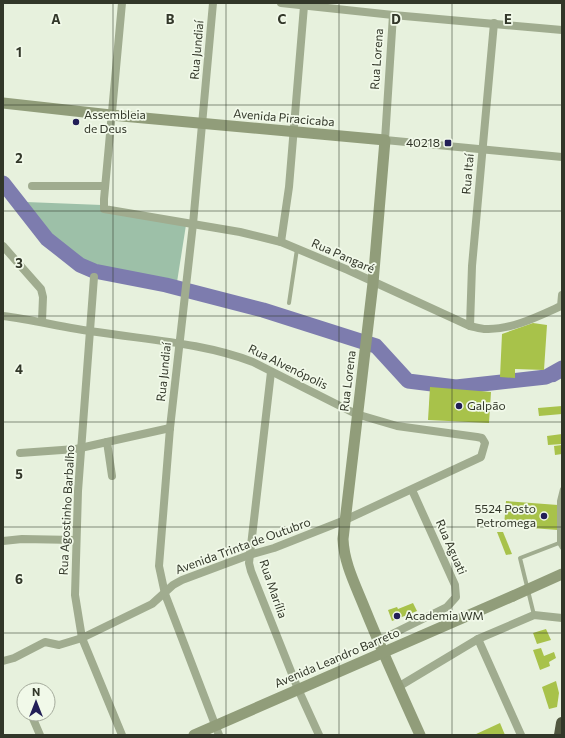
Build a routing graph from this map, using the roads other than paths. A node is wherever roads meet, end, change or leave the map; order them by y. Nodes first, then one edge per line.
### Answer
1 (122, 3) edge
2 (213, 3) edge
3 (281, 3) edge
4 (304, 6) junction
5 (393, 15) junction
6 (494, 24) junction
7 (562, 30) edge
8 (3, 103) edge
9 (111, 116) junction
10 (203, 124) junction
11 (292, 132) junction
12 (385, 140) junction
13 (483, 150) junction
14 (562, 157) edge
15 (32, 186) dead end
16 (105, 186) junction
17 (193, 224) junction
18 (281, 242) junction
19 (3, 246) edge
20 (297, 249) junction
21 (94, 277) dead end
22 (373, 283) junction
23 (562, 294) edge
24 (289, 303) dead end
25 (562, 306) edge
26 (3, 316) edge
27 (42, 321) junction
28 (470, 326) junction
29 (90, 331) junction
30 (179, 344) junction
31 (271, 372) junction
32 (356, 414) junction
33 (170, 428) junction
34 (106, 442) junction
35 (485, 443) joint
36 (81, 448) junction
37 (20, 453) dead end
38 (112, 476) dead end
39 (562, 489) edge
40 (412, 490) junction
41 (345, 520) junction
42 (76, 540) junction
43 (3, 541) edge
44 (559, 543) junction
45 (562, 548) edge
46 (249, 555) junction
47 (562, 574) edge
48 (165, 594) junction
49 (534, 615) junction
50 (562, 618) edge
51 (82, 638) junction
52 (478, 639) junction
53 (378, 641) junction
54 (383, 653) junction
55 (3, 661) edge
56 (398, 687) junction
57 (298, 689) junction
58 (34, 722) edge
59 (217, 730) edge
60 (40, 735) edge
61 (122, 735) edge
62 (194, 735) edge
63 (319, 735) edge
64 (420, 735) edge
65 (521, 735) edge

1 - 9 street
2 - 10 street, Rua Jundiaí
3 - 4 street
4 - 5 street
4 - 11 street
5 - 6 street
5 - 12 street, Rua Lorena
6 - 7 street
6 - 13 street, Rua Itaí
8 - 9 street, Avenida Piracicaba
9 - 10 street, Avenida Piracicaba
9 - 16 street
10 - 11 street, Avenida Piracicaba
10 - 17 street, Rua Jundiaí
11 - 12 street, Avenida Piracicaba
11 - 18 street
12 - 13 street, Avenida Piracicaba
12 - 22 street, Rua Lorena
13 - 14 street, Avenida Piracicaba
13 - 28 street, Rua Itaí
15 - 16 street
16 - 17 street, Rua Pangaré
17 - 18 street, Rua Pangaré
17 - 30 street, Rua Jundiaí
18 - 20 street, Rua Pangaré
19 - 27 street
20 - 22 street, Rua Pangaré
20 - 24 lane
21 - 29 street, Rua Agostinho Barbalho
22 - 28 street, Rua Pangaré
22 - 32 street, Rua Lorena
23 - 25 street, Rua Pangaré
25 - 28 street, Rua Pangaré
26 - 27 street, Rua Alvenópolis
27 - 29 street, Rua Alvenópolis
29 - 30 street, Rua Alvenópolis
29 - 36 street, Rua Agostinho Barbalho
30 - 31 street, Rua Alvenópolis
30 - 33 street, Rua Jundiaí
31 - 32 street, Rua Alvenópolis
31 - 46 street, Rua Marília
32 - 35 street, Rua Alvenópolis
32 - 41 street, Rua Lorena
33 - 34 street
33 - 48 street, Rua Jundiaí
34 - 36 street
34 - 38 street
35 - 40 street, Avenida Trinta de Outubro
36 - 37 street
36 - 42 street, Rua Agostinho Barbalho
39 - 44 lane
40 - 41 street, Avenida Trinta de Outubro
40 - 53 street, Rua Aguati
41 - 46 street, Avenida Trinta de Outubro
41 - 53 street, Rua Lorena
42 - 43 street
42 - 51 street, Rua Agostinho Barbalho
44 - 45 lane
44 - 49 lane
46 - 48 street, Avenida Trinta de Outubro
46 - 57 street, Rua Marília
47 - 54 street, Avenida Leandro Barreto, bridge
48 - 51 street, Avenida Trinta de Outubro
48 - 59 street, Rua Jundiaí
49 - 50 street
49 - 52 street
51 - 55 street, Avenida Trinta de Outubro
51 - 61 street, Rua Agostinho Barbalho
52 - 56 street
52 - 65 street
53 - 54 street, Rua Lorena
54 - 56 street, Rua Lorena
54 - 57 street, Avenida Leandro Barreto
56 - 64 street, Rua Lorena
57 - 59 street, Avenida Leandro Barreto
57 - 63 street, Rua Marília
58 - 60 street
59 - 62 street, Avenida Leandro Barreto

